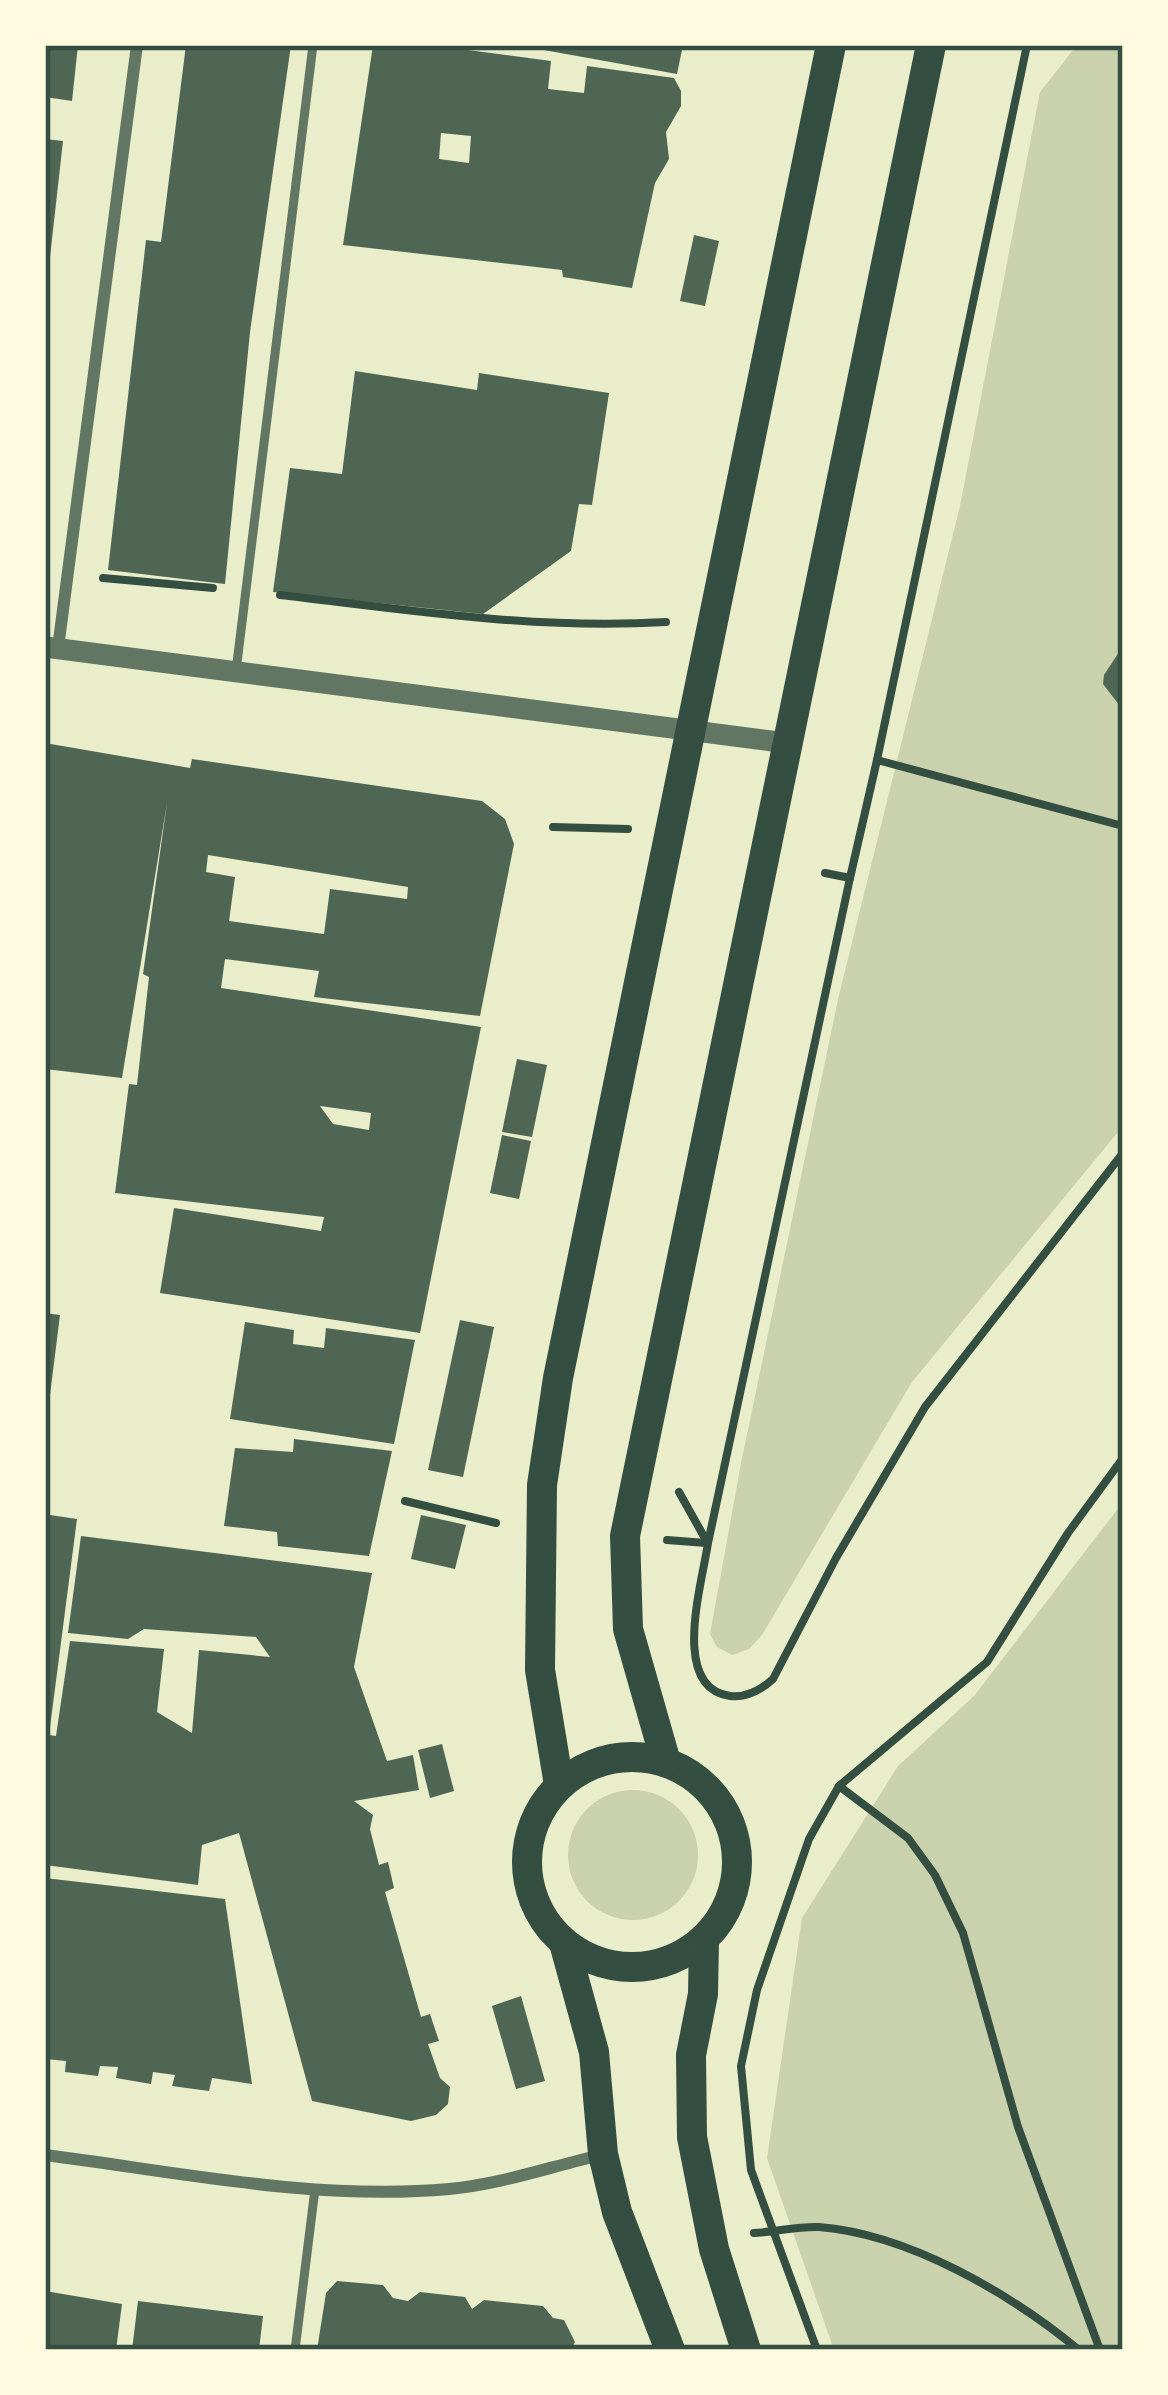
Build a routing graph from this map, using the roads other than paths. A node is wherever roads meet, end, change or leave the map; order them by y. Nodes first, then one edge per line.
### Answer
1 (137, 45) edge
2 (313, 45) edge
3 (831, 45) edge
4 (931, 45) edge
5 (52, 647) edge
6 (236, 671) junction
7 (692, 731) junction
8 (788, 743) junction
9 (666, 1762) junction
10 (559, 1785) junction
11 (704, 1940) junction
12 (564, 1943) junction
13 (603, 2154) junction
14 (45, 2155) edge
15 (315, 2189) junction
16 (295, 2350) edge
17 (670, 2350) edge
18 (746, 2350) edge

1 - 5 street
2 - 6 lane
3 - 7 main road
4 - 8 main road
5 - 6 street
6 - 7 street
7 - 8 street
7 - 10 main road
8 - 9 main road
9 - 10 main road
9 - 11 main road
10 - 12 main road
11 - 12 main road
11 - 18 main road
12 - 13 main road
13 - 15 street
13 - 17 main road
14 - 15 street
15 - 16 lane

